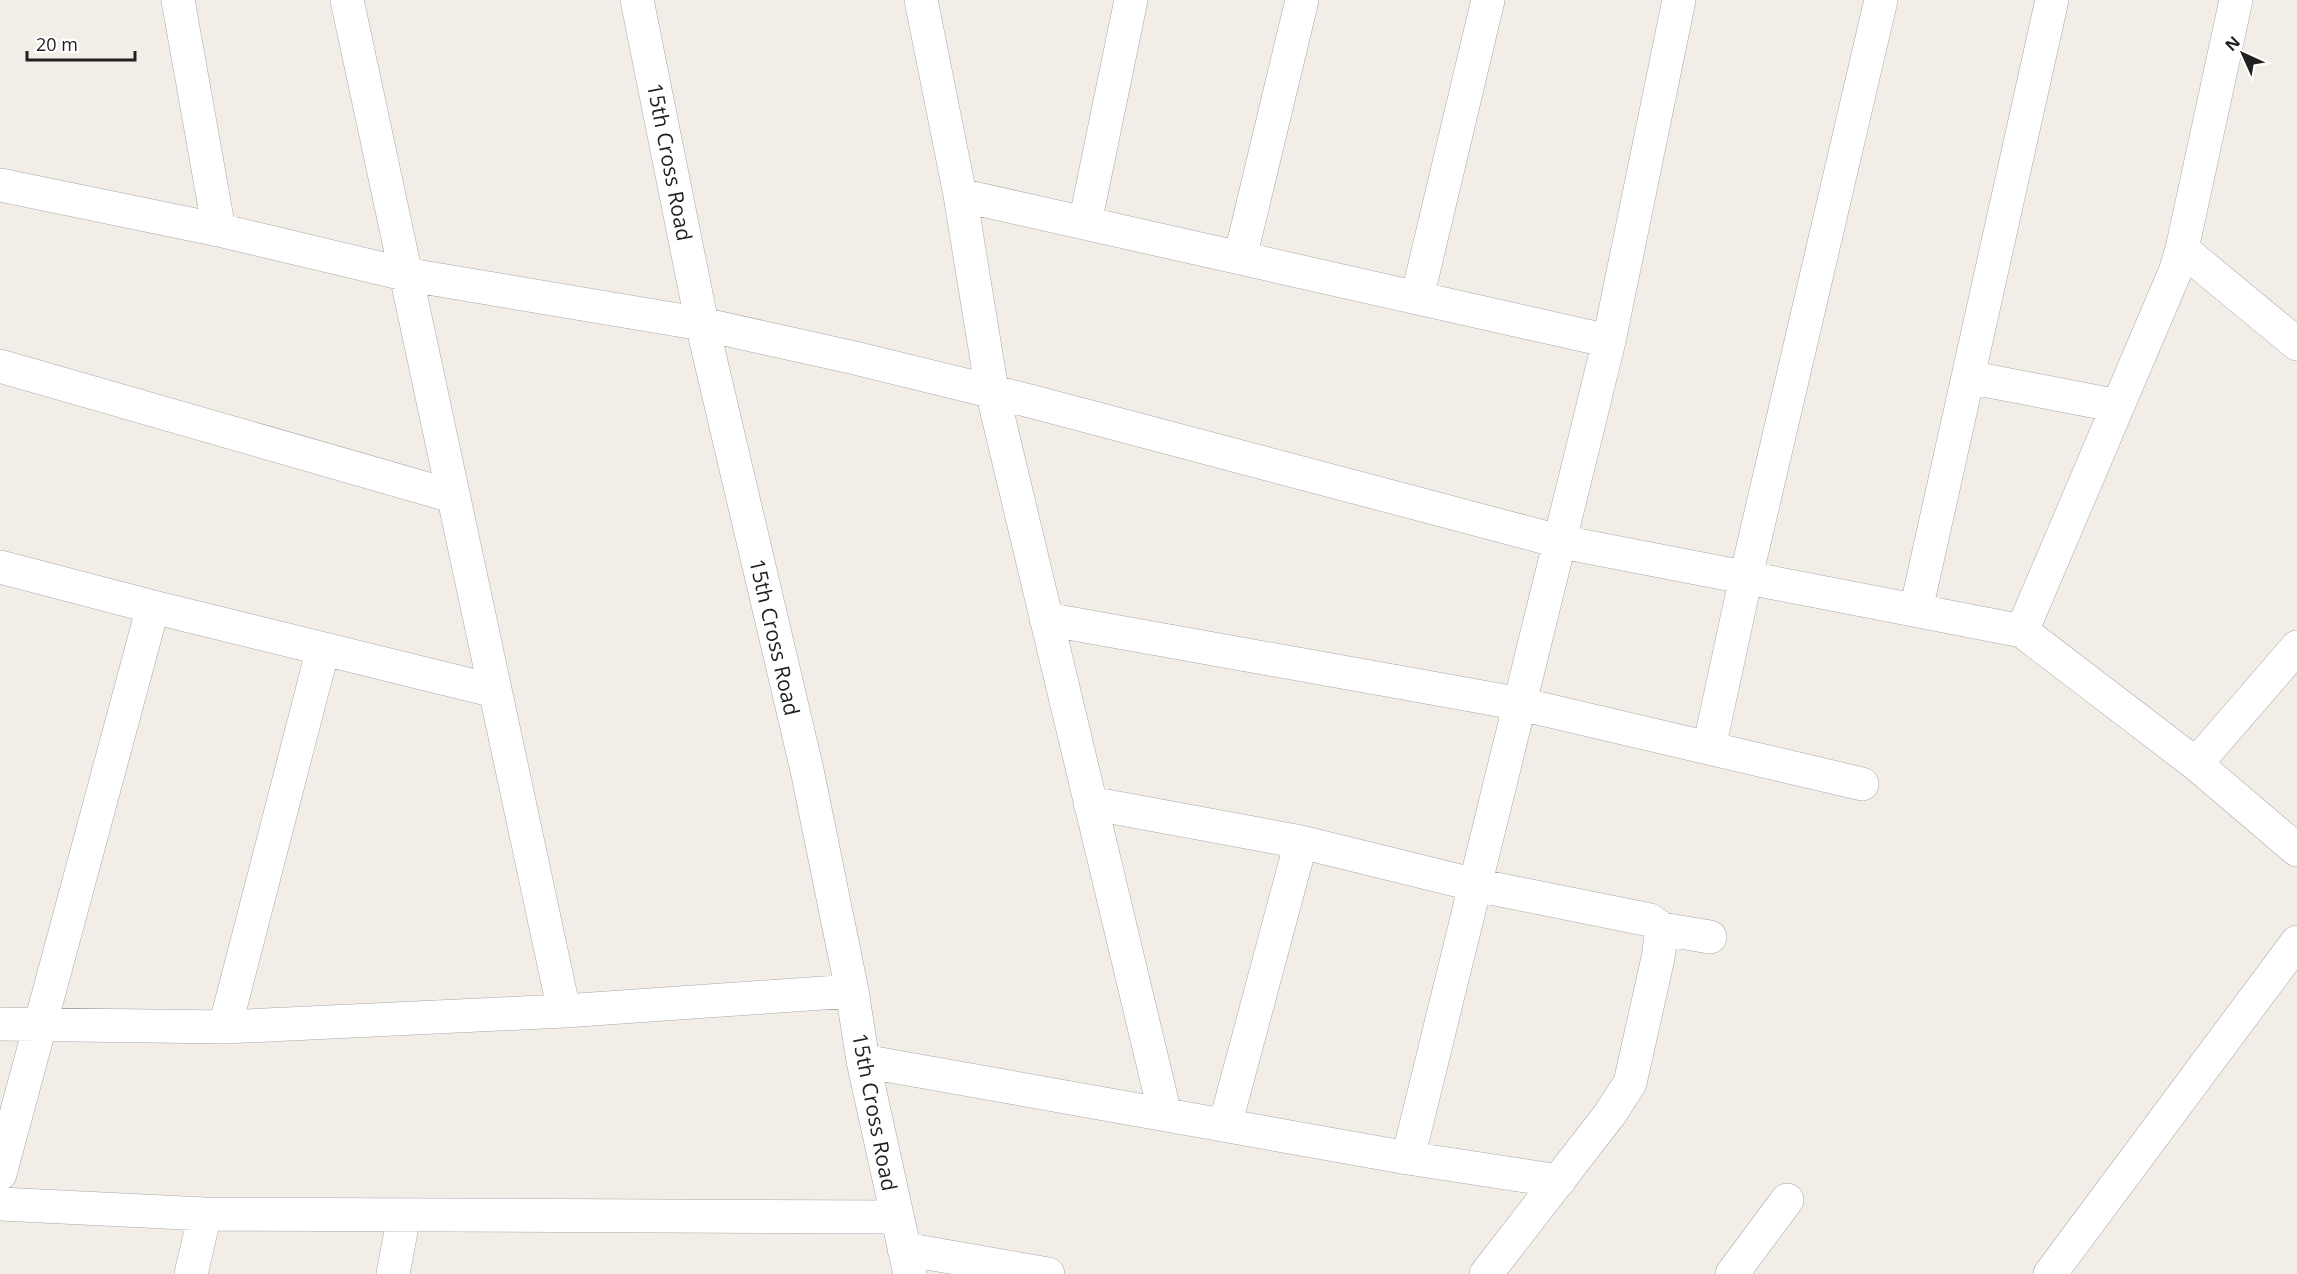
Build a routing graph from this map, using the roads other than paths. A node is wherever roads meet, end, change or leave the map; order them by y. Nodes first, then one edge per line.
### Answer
1 (178, 0) edge
2 (347, 0) edge
3 (637, 0) edge
4 (921, 0) edge
5 (1131, 0) edge
6 (1302, 0) edge
7 (1488, 0) edge
8 (1679, 0) edge
9 (1881, 0) edge
10 (2052, 0) edge
11 (2236, 0) edge
12 (0, 185) edge
13 (960, 195) junction
14 (1085, 223) junction
15 (219, 230) junction
16 (2182, 249) junction
17 (1240, 258) junction
18 (404, 274) junction
19 (1418, 298) junction
20 (702, 324) junction
21 (1609, 341) junction
22 (2297, 344) edge
23 (0, 366) edge
24 (1968, 377) junction
25 (992, 391) junction
26 (2118, 406) junction
27 (452, 496) junction
28 (1562, 542) junction
29 (0, 567) edge
30 (1746, 577) junction
31 (153, 607) junction
32 (1916, 610) junction
33 (1046, 619) junction
34 (2022, 631) junction
35 (2297, 647) edge
36 (323, 649) junction
37 (495, 691) junction
38 (1521, 705) junction
39 (1709, 748) junction
40 (2196, 764) junction
41 (1862, 784) dead end
42 (1090, 803) junction
43 (1301, 842) junction
44 (2297, 850) edge
45 (1476, 885) junction
46 (1662, 929) junction
47 (1710, 937) dead end
48 (2297, 942) edge
49 (852, 991) junction
50 (564, 1011) junction
51 (0, 1024) edge
52 (40, 1025) junction
53 (225, 1027) junction
54 (863, 1061) junction
55 (1165, 1114) junction
56 (1225, 1125) junction
57 (1408, 1158) junction
58 (0, 1174) edge
59 (1559, 1181) junction
60 (1787, 1200) dead end
61 (0, 1204) edge
62 (205, 1214) junction
63 (404, 1215) junction
64 (896, 1217) junction
65 (907, 1262) edge
66 (191, 1274) edge
67 (393, 1274) edge
68 (1048, 1274) edge
69 (1486, 1274) edge
70 (1732, 1274) edge
71 (2050, 1274) edge

1 - 15 street
2 - 18 street
3 - 20 street, 15th Cross Road
4 - 13 street
5 - 14 street
6 - 17 street
7 - 19 street
8 - 21 street
9 - 30 street
10 - 24 street
11 - 16 street
12 - 15 street
13 - 14 street
13 - 25 street
14 - 17 street
15 - 18 street
16 - 22 street
16 - 26 street
17 - 19 street
18 - 20 street
18 - 27 street
19 - 21 street
20 - 25 street
20 - 49 street, 15th Cross Road
21 - 28 street
23 - 27 street
24 - 26 street
24 - 32 street
25 - 28 street
25 - 33 street
26 - 34 street
27 - 37 street
28 - 30 street
28 - 38 street
29 - 31 street
30 - 32 street
30 - 39 street
31 - 36 street
31 - 52 street
32 - 34 street
33 - 38 street
33 - 42 street
34 - 40 street
35 - 40 street
36 - 37 street
36 - 53 street
37 - 50 street
38 - 39 street
38 - 45 street
39 - 41 street
40 - 44 street
42 - 43 street
42 - 55 street
43 - 45 street
43 - 56 street
45 - 46 street
45 - 57 street
46 - 47 street
46 - 59 street
48 - 71 street
49 - 50 street
49 - 54 street, 15th Cross Road
50 - 53 street
51 - 52 street
52 - 53 street
52 - 58 street
54 - 55 street
54 - 64 street, 15th Cross Road
55 - 56 street
56 - 57 street
57 - 59 street
59 - 69 street
60 - 70 street
61 - 62 street
62 - 63 street
62 - 66 street
63 - 64 street
63 - 67 street
64 - 65 street, 15th Cross Road
65 - 68 street

